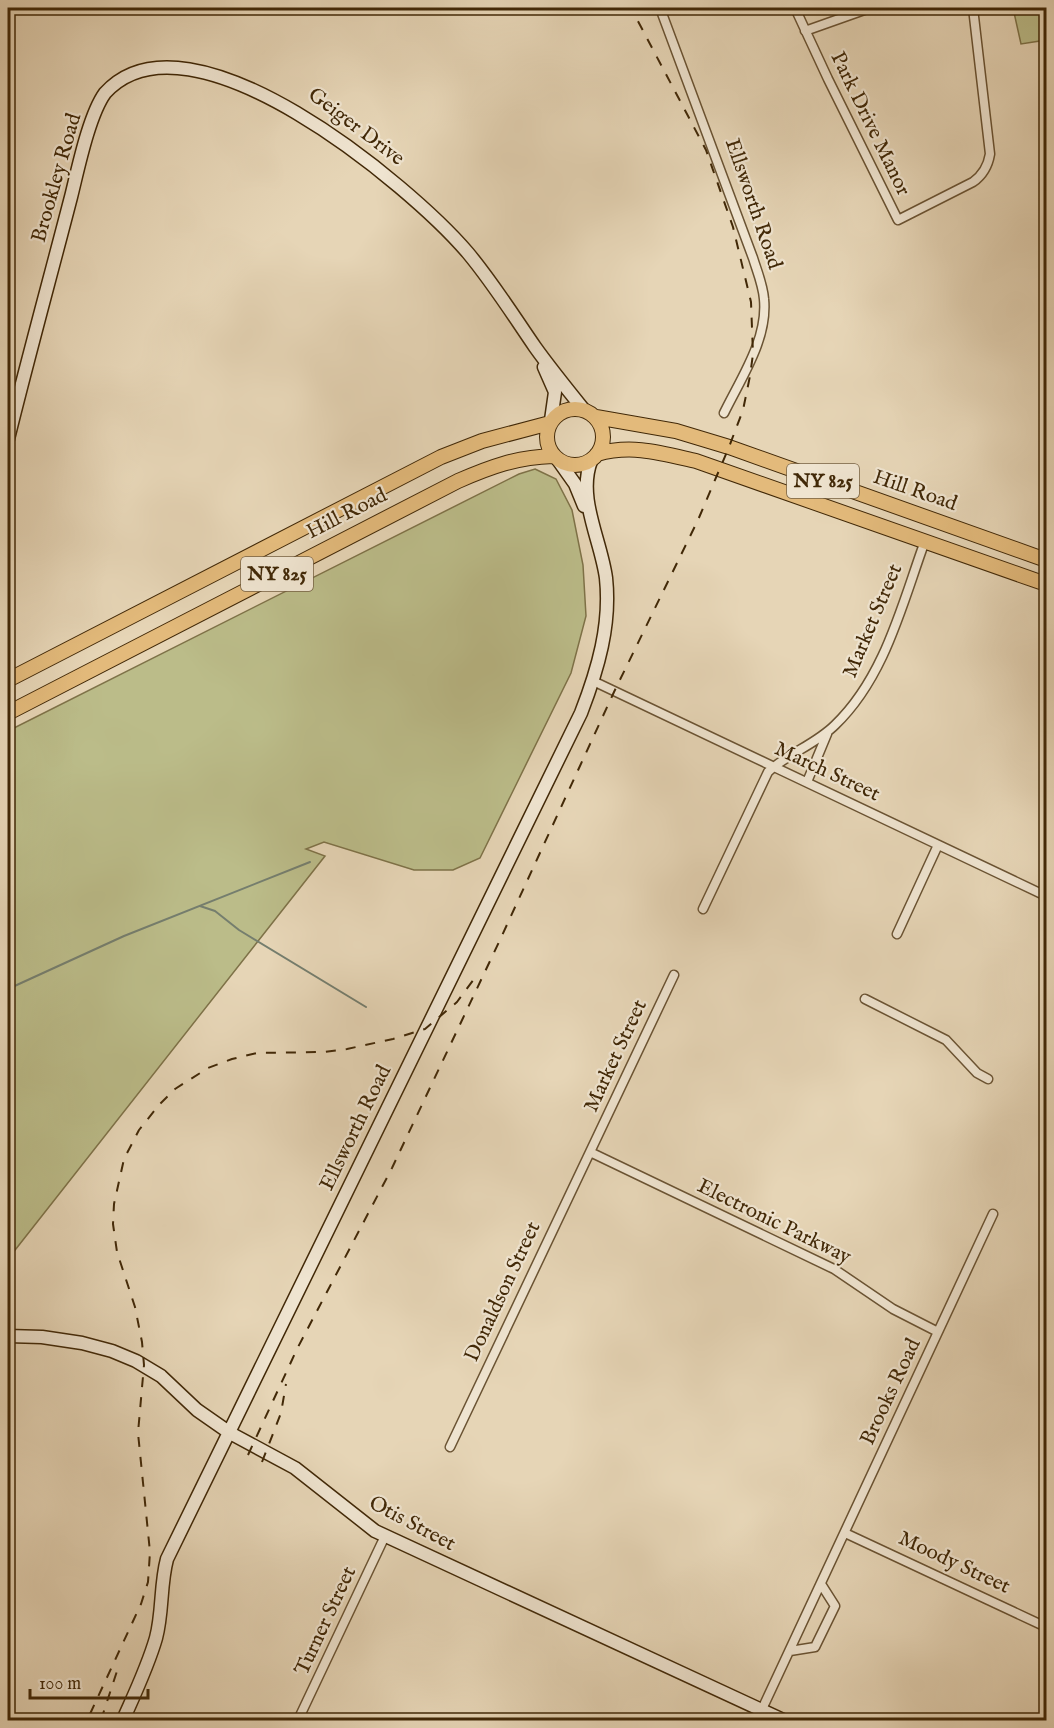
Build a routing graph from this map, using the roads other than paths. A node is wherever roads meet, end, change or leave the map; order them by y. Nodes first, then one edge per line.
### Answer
1 (660, 8) edge
2 (795, 8) edge
3 (870, 8) edge
4 (974, 8) edge
5 (805, 31) junction
6 (99, 103) joint
7 (536, 350) junction
8 (724, 412) dead end
9 (590, 413) junction
10 (550, 422) junction
11 (8, 439) edge
12 (594, 457) junction
13 (555, 458) junction
14 (925, 541) junction
15 (601, 551) junction
16 (1047, 560) edge
17 (1047, 584) edge
18 (8, 680) edge
19 (593, 681) junction
20 (8, 713) edge
21 (828, 731) junction
22 (773, 766) junction
23 (807, 782) junction
24 (938, 845) junction
25 (1047, 896) edge
26 (703, 909) dead end
27 (897, 934) dead end
28 (674, 975) dead end
29 (865, 999) dead end
30 (988, 1079) dead end
31 (590, 1152) junction
32 (993, 1214) dead end
33 (938, 1332) junction
34 (8, 1336) edge
35 (230, 1433) junction
36 (450, 1447) dead end
37 (845, 1533) junction
38 (385, 1536) junction
39 (821, 1584) junction
40 (1047, 1627) edge
41 (789, 1651) junction
42 (759, 1715) edge
43 (123, 1720) edge
44 (298, 1720) edge
45 (783, 1720) edge

1 - 8 street, Ellsworth Road
2 - 5 street
3 - 5 street
4 - 5 street, Park Drive Manor
6 - 7 street, Geiger Drive
6 - 11 street, Brookley Road
7 - 9 street, Geiger Drive
7 - 10 street, Geiger Drive
9 - 10 main road, NY 825
9 - 12 main road
9 - 16 main road, Hill Road / NY 825
10 - 13 main road
10 - 18 main road, Hill Road / NY 825
12 - 13 main road, NY 825
12 - 14 main road, Hill Road / NY 825
12 - 15 street, Ellsworth Road
13 - 15 street, Ellsworth Road
13 - 20 main road, Hill Road / NY 825
14 - 17 main road, Hill Road / NY 825
14 - 21 street, Market Street
15 - 19 street, Ellsworth Road
19 - 22 street, March Street
19 - 35 street, Ellsworth Road
21 - 22 street, Market Street
21 - 23 street
22 - 23 street, March Street
22 - 26 street, Market Street
23 - 24 street, March Street
24 - 25 street, March Street
24 - 27 street
28 - 31 street, Market Street
29 - 30 street
31 - 33 street, Electronic Parkway
31 - 36 street, Donaldson Street
32 - 33 street, Brooks Road
33 - 37 street, Brooks Road
34 - 35 street, Otis Street
35 - 38 street, Otis Street
35 - 43 street, Ellsworth Road
37 - 39 street, Brooks Road
37 - 40 street, Moody Street
38 - 42 street, Otis Street
38 - 44 street, Turner Street
39 - 41 street, Brooks Road
39 - 41 street
41 - 42 street, Brooks Road
42 - 45 street, Otis Street

